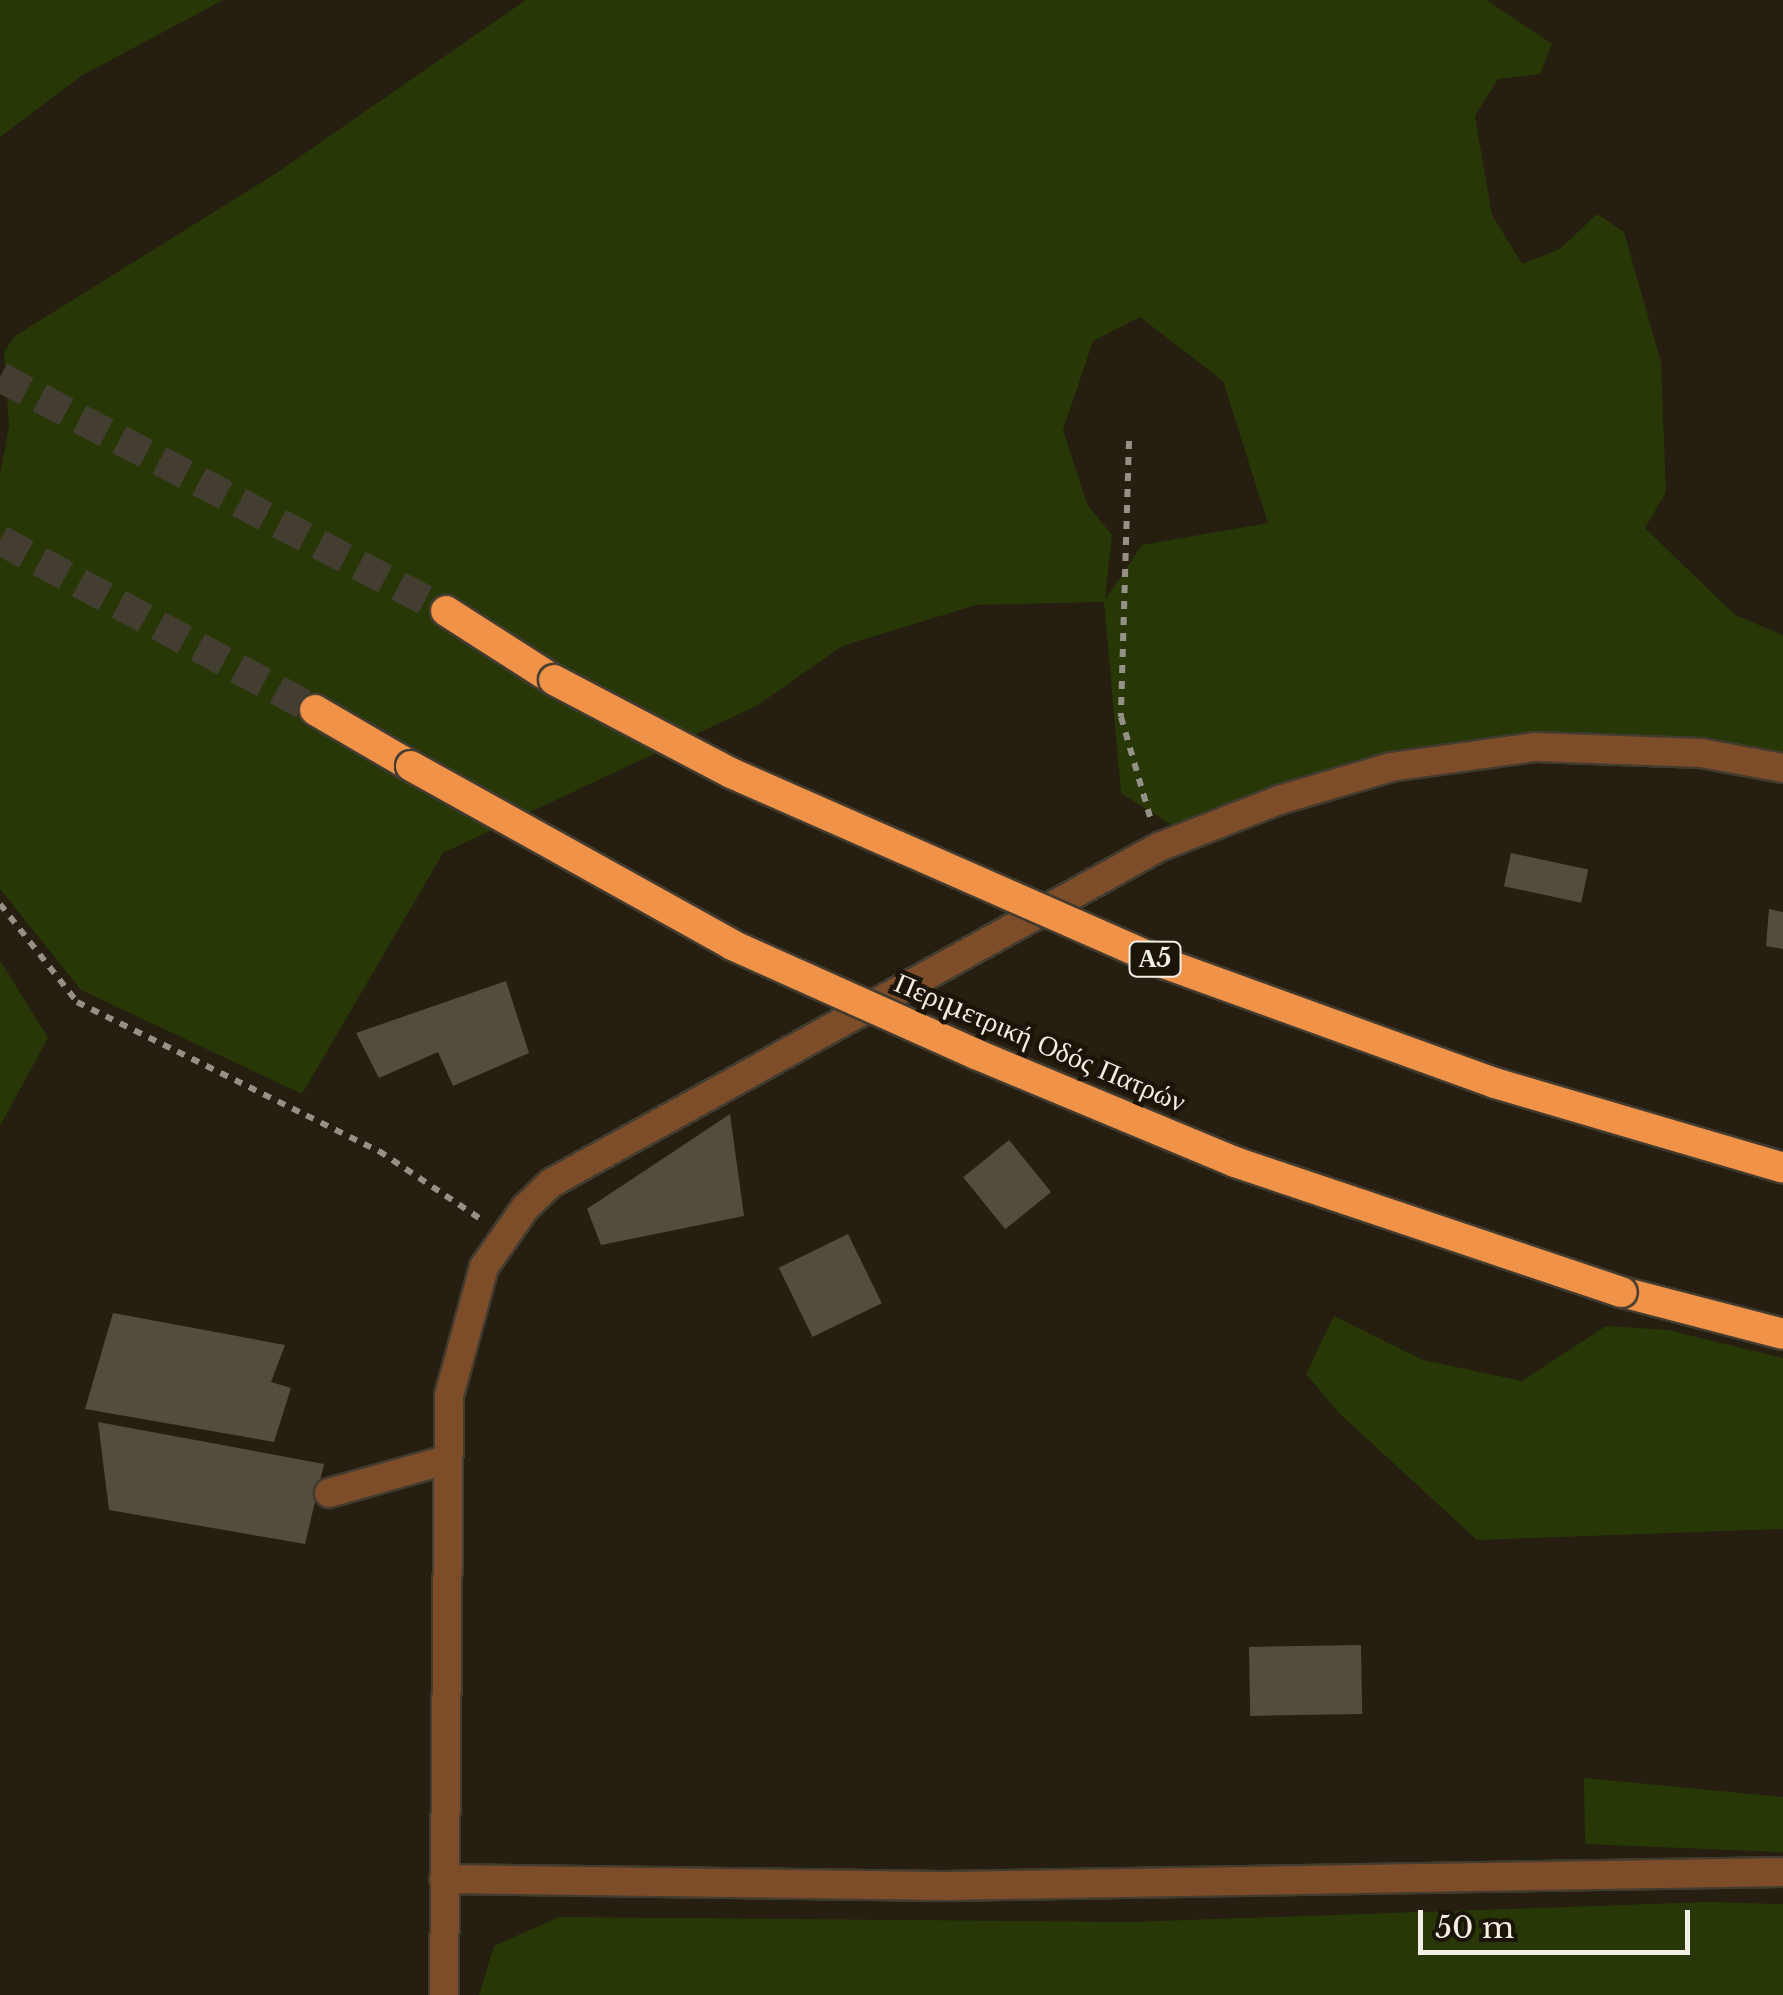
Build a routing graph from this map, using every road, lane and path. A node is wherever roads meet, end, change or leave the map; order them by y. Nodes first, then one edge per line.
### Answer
1 (1129, 440) dead end
2 (446, 611) tunnel mouth
3 (315, 710) tunnel mouth
4 (1783, 768) edge
5 (1159, 847) junction
6 (0, 904) edge
7 (1783, 1168) edge
8 (504, 1235) junction
9 (1783, 1334) edge
10 (444, 1461) junction
11 (329, 1494) dead end
12 (1783, 1872) edge
13 (444, 1879) junction
14 (444, 1995) edge

1 - 5 path
2 - 7 highway, Α5, bridge
3 - 9 highway, Περιμετρική Οδός Πατρών, bridge
4 - 5 street
5 - 8 street
6 - 8 path
8 - 10 street
10 - 11 street
10 - 13 street
12 - 13 street
13 - 14 street

